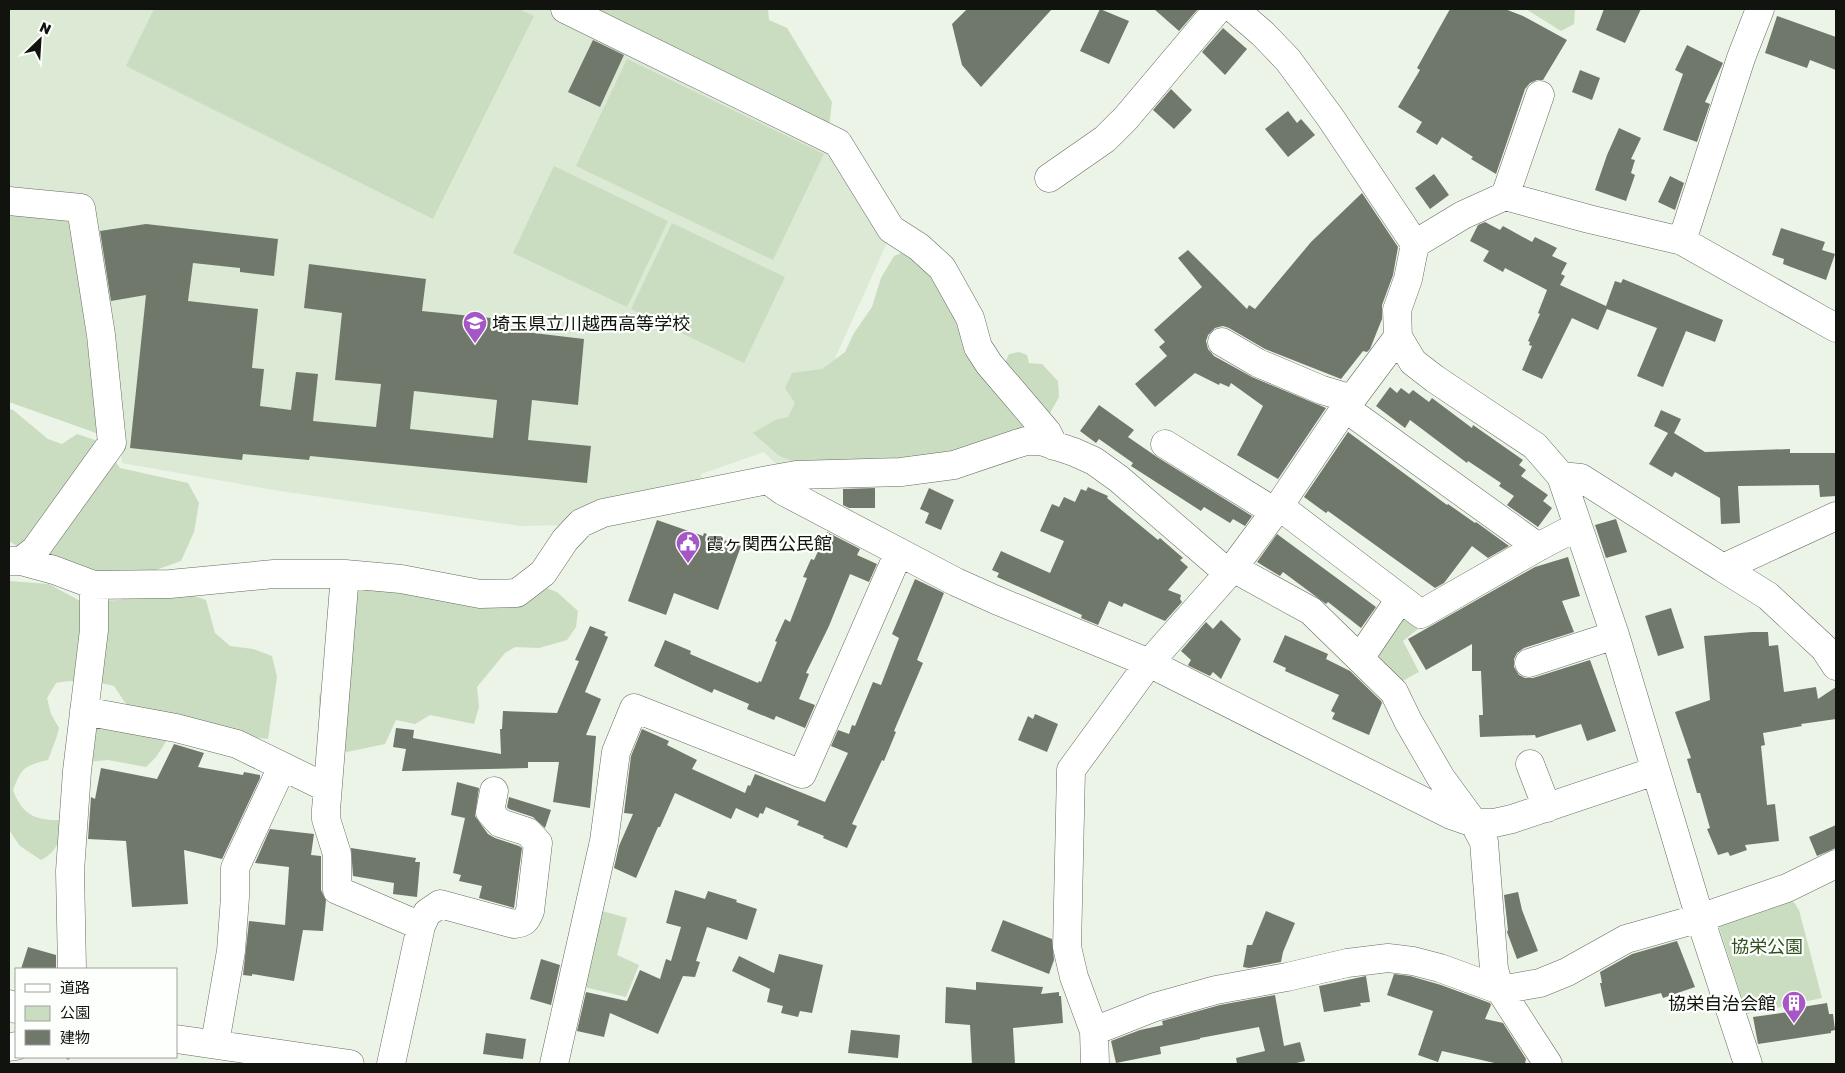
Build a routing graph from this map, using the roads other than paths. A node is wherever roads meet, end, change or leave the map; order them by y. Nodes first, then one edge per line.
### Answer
1 (566, 9) edge
2 (1218, 9) edge
3 (1234, 9) edge
4 (1760, 9) edge
5 (1540, 95) dead end
6 (1050, 178) dead end
7 (1505, 196) junction
8 (9, 201) edge
9 (1682, 241) junction
10 (1415, 244) junction
11 (1836, 328) edge
12 (1398, 337) junction
13 (1222, 342) dead end
14 (1349, 404) junction
15 (1164, 444) dead end
16 (1054, 446) junction
17 (1560, 476) junction
18 (768, 480) junction
19 (1277, 509) junction
20 (1836, 516) edge
21 (1578, 526) junction
22 (1538, 547) junction
23 (899, 552) junction
24 (15, 561) edge
25 (1723, 568) junction
26 (1231, 570) junction
27 (345, 574) junction
28 (94, 585) junction
29 (1400, 599) junction
30 (1616, 635) junction
31 (1360, 658) junction
32 (1149, 663) junction
33 (1529, 663) dead end
34 (1836, 666) edge
35 (84, 711) junction
36 (1530, 764) dead end
37 (282, 767) junction
38 (1655, 771) junction
39 (327, 788) junction
40 (494, 791) dead end
41 (1547, 808) junction
42 (1474, 823) junction
43 (1836, 864) edge
44 (1700, 918) junction
45 (421, 926) junction
46 (72, 968) edge
47 (1500, 990) junction
48 (1094, 1031) junction
49 (178, 1039) edge
50 (214, 1043) junction
51 (350, 1064) edge
52 (391, 1064) edge
53 (554, 1064) edge
54 (1095, 1064) edge
55 (1548, 1064) edge
56 (1748, 1064) edge

1 - 16 street
2 - 6 street
3 - 10 street
4 - 9 street
5 - 7 street
7 - 9 street
7 - 10 street
8 - 24 street
9 - 11 street
10 - 12 street
12 - 14 street
12 - 17 street
13 - 14 street
14 - 19 street
14 - 22 street
15 - 19 street
16 - 18 street
16 - 26 street
17 - 21 street
17 - 25 street
18 - 23 street
18 - 27 street
19 - 26 street
19 - 29 street
20 - 25 street
21 - 22 street
21 - 30 street
22 - 29 street
23 - 32 street
23 - 53 street
24 - 28 street
25 - 34 street
26 - 31 street
26 - 32 street
27 - 28 street
27 - 39 street
28 - 35 street
29 - 31 street
30 - 33 street
30 - 38 street
31 - 42 street
32 - 42 street
32 - 48 street
35 - 37 street
35 - 46 street
36 - 41 street
37 - 39 street
37 - 50 street
38 - 41 street
38 - 44 street
39 - 45 street
40 - 45 street
41 - 42 street
42 - 47 street
43 - 44 street
44 - 47 street
44 - 56 street
45 - 52 street
47 - 48 street
47 - 55 street
48 - 54 street
49 - 50 street
50 - 51 street

